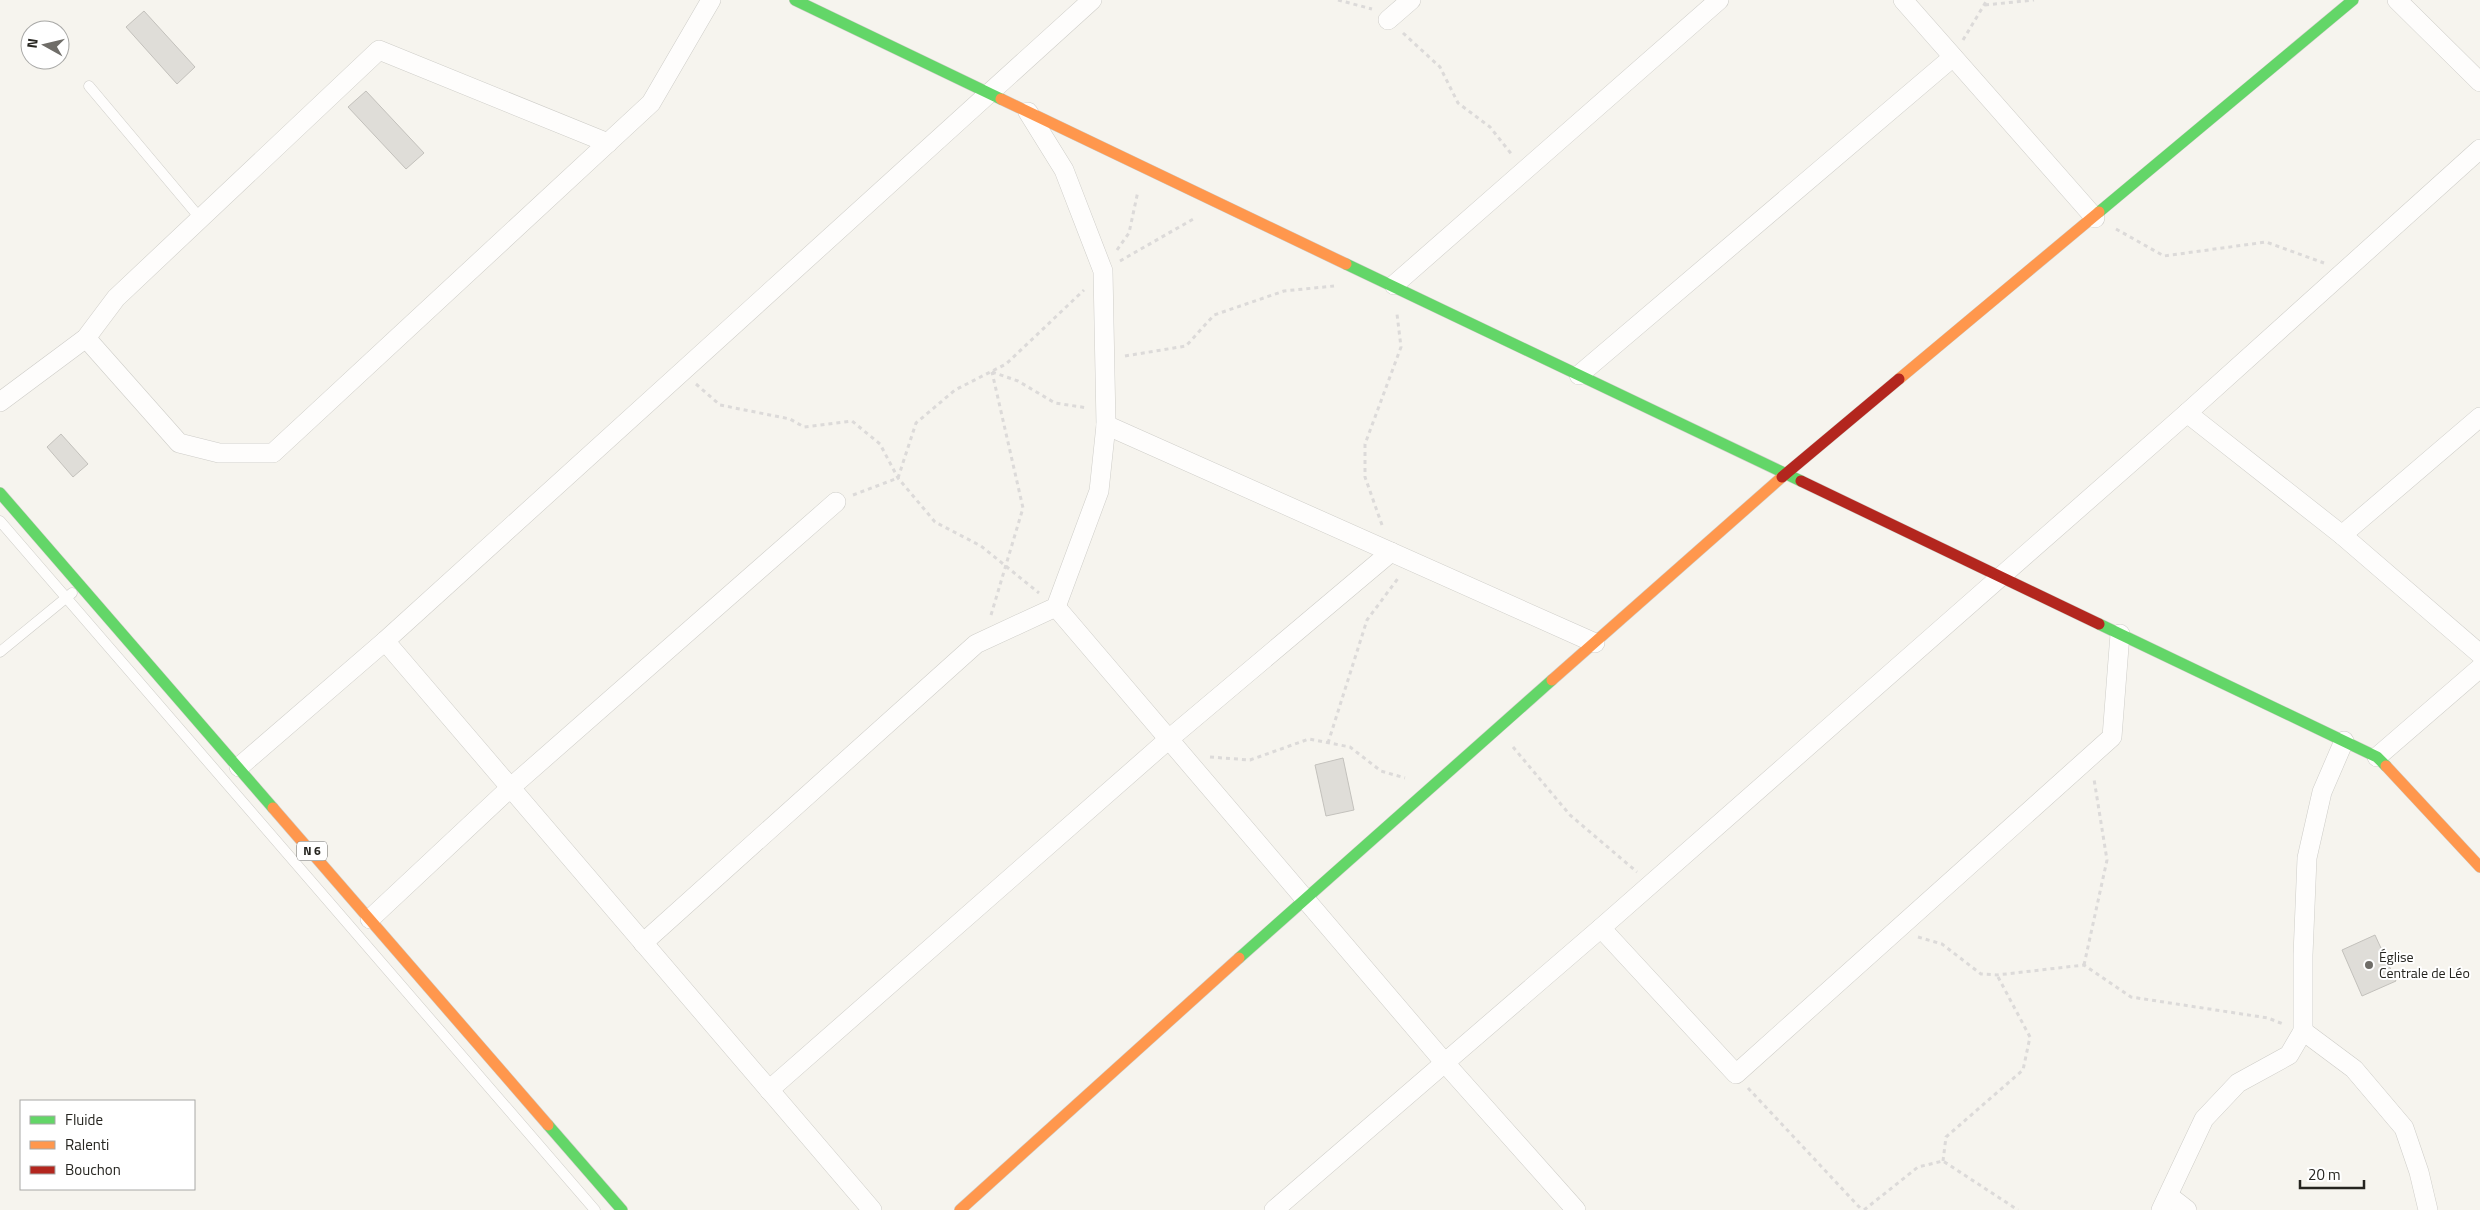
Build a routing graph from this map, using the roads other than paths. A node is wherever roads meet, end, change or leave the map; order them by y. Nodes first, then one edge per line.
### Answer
1 (711, 0) edge
2 (795, 0) edge
3 (1092, 0) edge
4 (1412, 0) edge
5 (1719, 0) edge
6 (1903, 0) edge
7 (2353, 0) edge
8 (2398, 0) edge
9 (1388, 20) road end
10 (1953, 57) junction
11 (2480, 82) edge
12 (89, 86) dead end
13 (990, 93) junction
14 (1028, 111) junction
15 (608, 143) junction
16 (2480, 149) edge
17 (200, 218) junction
18 (2095, 218) junction
19 (1394, 285) junction
20 (86, 338) junction
21 (1579, 375) junction
22 (0, 402) edge
23 (2187, 413) junction
24 (2480, 417) edge
25 (1105, 418) junction
26 (1784, 474) junction
27 (0, 493) edge
28 (836, 502) road end
29 (0, 521) edge
30 (2342, 535) junction
31 (1391, 552) junction
32 (1998, 576) junction
33 (80, 586) junction
34 (66, 597) junction
35 (1056, 607) junction
36 (2120, 634) junction
37 (385, 641) junction
38 (1595, 643) junction
39 (0, 652) edge
40 (2480, 654) edge
41 (2480, 668) edge
42 (1170, 739) junction
43 (2344, 741) junction
44 (2377, 757) junction
45 (239, 767) junction
46 (510, 788) junction
47 (2480, 867) edge
48 (1306, 897) junction
49 (370, 919) junction
50 (1601, 928) junction
51 (643, 943) junction
52 (2303, 1032) junction
53 (1445, 1063) junction
54 (769, 1090) junction
55 (2165, 1203) edge
56 (595, 1210) edge
57 (622, 1210) edge
58 (872, 1210) edge
59 (960, 1210) edge
60 (1274, 1210) edge
61 (1575, 1210) edge
62 (2187, 1210) edge
63 (2428, 1210) edge

1 - 15 street
2 - 13 street
3 - 13 street
4 - 9 street
5 - 19 street
6 - 10 street
7 - 18 street
8 - 11 street
10 - 18 street
10 - 21 street
12 - 17 lane
13 - 14 street
13 - 37 street
14 - 19 street
14 - 25 street
15 - 17 street
15 - 20 street
16 - 23 street
17 - 20 street
18 - 26 street
19 - 21 street
20 - 22 street
21 - 26 street
23 - 30 street
23 - 32 street
24 - 30 street
25 - 31 street
25 - 35 street
26 - 32 street
26 - 38 street
27 - 33 street, N 6
28 - 46 street
29 - 34 lane
30 - 40 street
31 - 38 street
31 - 42 street
32 - 36 street
32 - 50 street
33 - 34 lane
33 - 45 street, N 6
34 - 39 lane
34 - 56 lane
35 - 42 street
35 - 51 street
36 - 43 street
36 - 50 street
37 - 45 street
37 - 46 street
38 - 48 street
41 - 44 street
42 - 48 street
42 - 54 street
43 - 44 street
43 - 52 street
44 - 47 street
45 - 49 street, N 6
46 - 49 street
46 - 51 street
48 - 53 street
48 - 59 street
49 - 57 street, N 6
50 - 53 street
51 - 54 street
52 - 55 street
52 - 63 street
53 - 60 street
53 - 61 street
54 - 58 street
55 - 62 street

